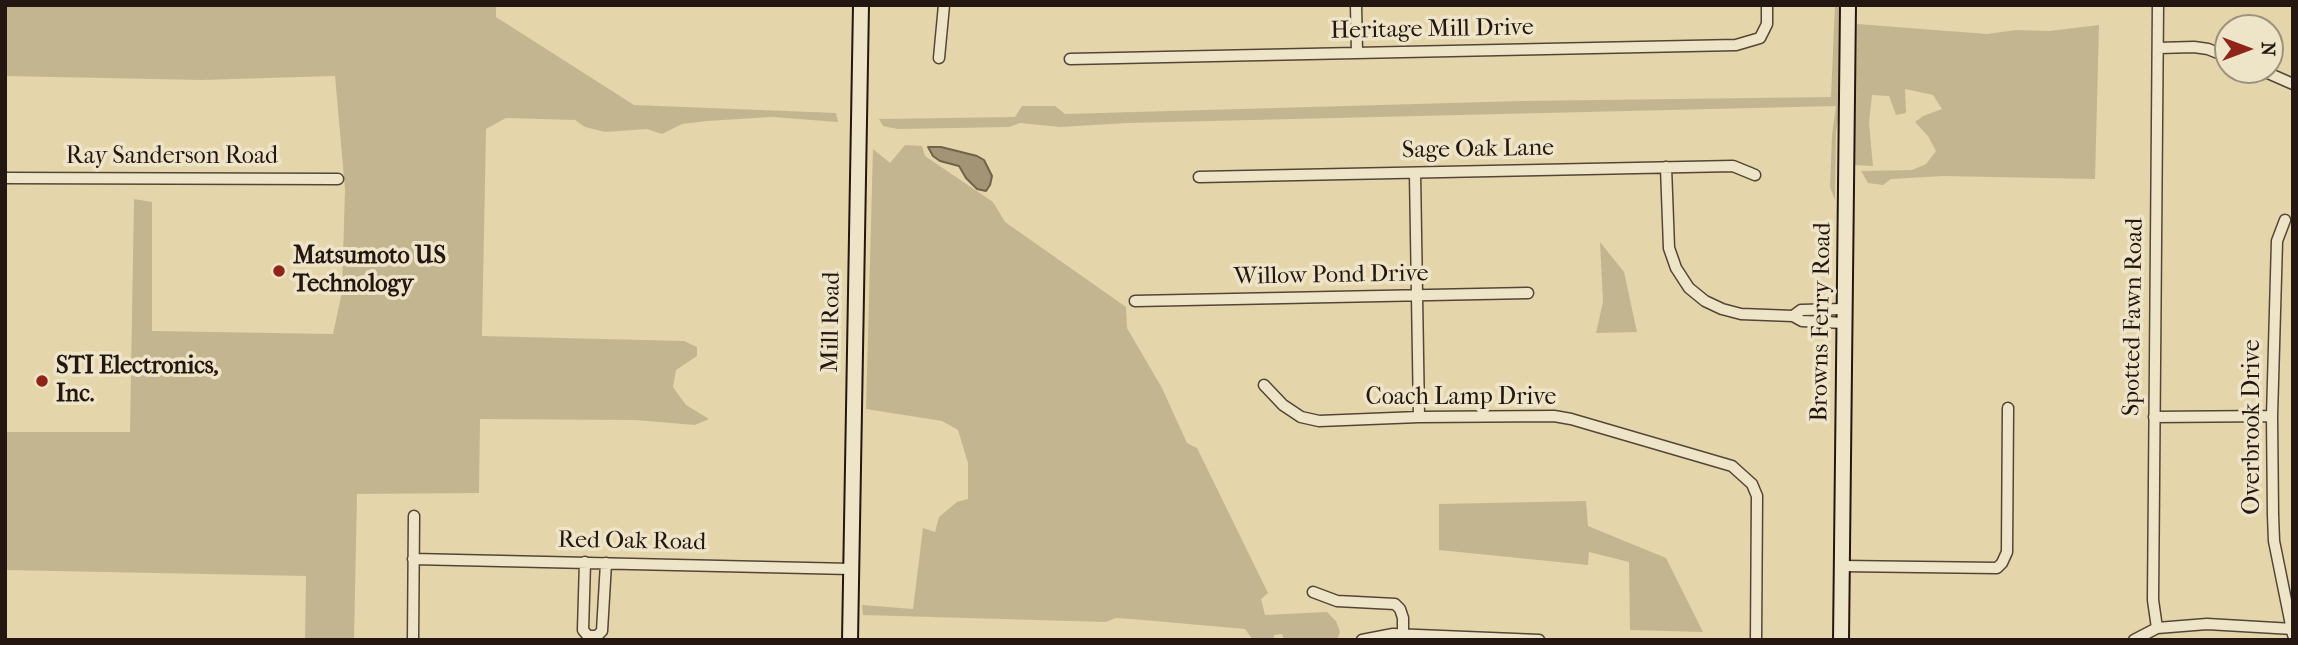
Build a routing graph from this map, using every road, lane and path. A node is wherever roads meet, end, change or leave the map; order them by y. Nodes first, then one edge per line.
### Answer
1 (861, 5) edge
2 (944, 5) edge
3 (1356, 5) edge
4 (1767, 5) edge
5 (1847, 5) edge
6 (2158, 5) edge
7 (2158, 48) junction
8 (2214, 51) edge
9 (1357, 52) junction
10 (939, 58) dead end
11 (1070, 59) dead end
12 (1666, 167) junction
13 (1415, 173) junction
14 (1755, 175) dead end
15 (1199, 177) dead end
16 (5, 178) edge
17 (338, 179) dead end
18 (2286, 220) dead end
19 (1528, 293) dead end
20 (1416, 296) junction
21 (1135, 301) dead end
22 (1844, 316) junction
23 (1264, 385) dead end
24 (2008, 408) dead end
25 (2272, 416) junction
26 (1419, 417) junction
27 (2154, 417) junction
28 (414, 516) dead end
29 (413, 559) junction
30 (585, 562) junction
31 (606, 563) junction
32 (1842, 566) junction
33 (851, 569) junction
34 (1313, 592) dead end
35 (2157, 628) junction
36 (2292, 631) edge
37 (1403, 634) junction
38 (413, 640) edge
39 (850, 640) edge
40 (1362, 640) edge
41 (1539, 640) edge
42 (1756, 640) edge
43 (1841, 640) edge
44 (2134, 640) edge

1 - 33 street, Mill Road
2 - 10 street
3 - 9 street
4 - 9 street, Heritage Mill Drive
5 - 22 street, Browns Ferry Road
6 - 7 street, Spotted Fawn Road
7 - 8 street
7 - 27 street, Spotted Fawn Road
9 - 11 street, Heritage Mill Drive
12 - 13 street, Sage Oak Lane
12 - 14 street, Sage Oak Lane
12 - 22 street
13 - 15 street, Sage Oak Lane
13 - 20 street
16 - 17 street, Ray Sanderson Road
18 - 25 street, Overbrook Drive
19 - 20 street, Willow Pond Drive
20 - 21 street, Willow Pond Drive
20 - 26 street
22 - 32 street, Browns Ferry Road
23 - 26 street, Coach Lamp Drive
24 - 32 street
25 - 27 street
25 - 36 street, Overbrook Drive
26 - 42 street, Coach Lamp Drive
27 - 35 street, Spotted Fawn Road
28 - 29 street
29 - 30 street, Red Oak Road
29 - 38 street
30 - 31 street, Red Oak Road
30 - 31 street
31 - 33 street, Red Oak Road
32 - 43 street, Browns Ferry Road
33 - 39 street, Mill Road
34 - 37 street
35 - 36 street
35 - 44 street
37 - 40 street
37 - 41 street

